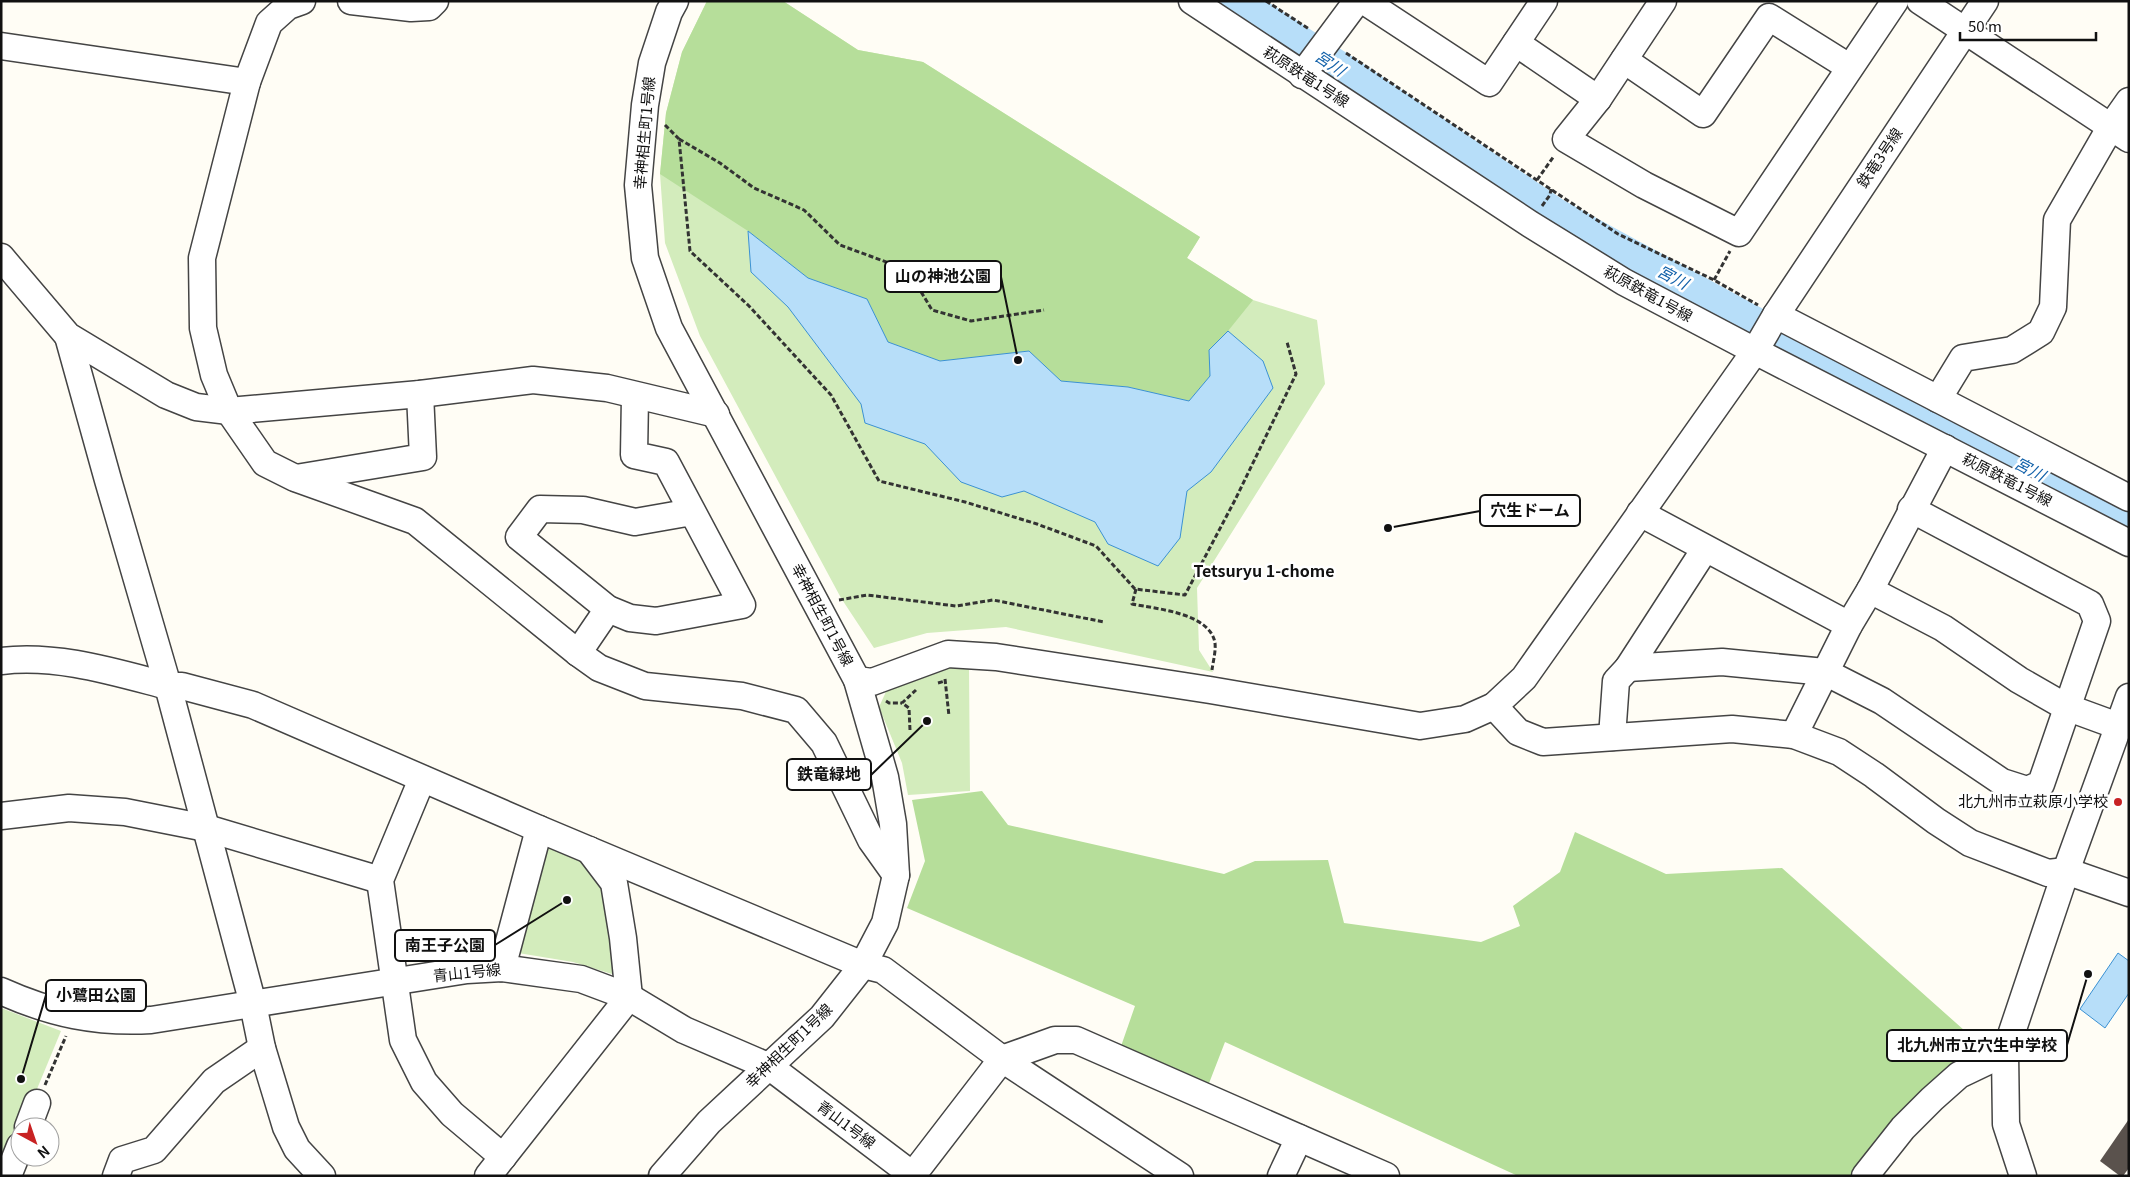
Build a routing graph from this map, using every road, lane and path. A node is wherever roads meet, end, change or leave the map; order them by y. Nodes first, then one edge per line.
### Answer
1 (302, 1) edge
2 (352, 1) edge
3 (435, 1) edge
4 (675, 1) edge
5 (1192, 1) edge
6 (1266, 1) edge
7 (1357, 1) edge
8 (1364, 1) edge
9 (1663, 1) edge
10 (1895, 1) edge
11 (1920, 1) edge
12 (1985, 1) edge
13 (1537, 4) edge
14 (1965, 32) junction
15 (1516, 43) junction
16 (1, 46) edge
17 (1315, 58) junction
18 (1624, 60) junction
19 (1850, 67) junction
20 (247, 82) junction
21 (1598, 98) junction
22 (2129, 101) edge
23 (645, 105) junction
24 (2120, 134) edge
25 (678, 139) junction
26 (1566, 139) junction
27 (1537, 180) junction
28 (1551, 189) junction
29 (1550, 195) dead end
30 (1739, 233) junction
31 (1, 257) edge
32 (1714, 280) junction
33 (1044, 310) dead end
34 (1776, 315) junction
35 (68, 336) junction
36 (1287, 342) dead end
37 (1754, 351) junction
38 (420, 394) junction
39 (635, 397) junction
40 (1938, 399) junction
41 (229, 411) junction
42 (716, 414) junction
43 (1945, 448) junction
44 (295, 478) junction
45 (2129, 498) edge
46 (1911, 509) junction
47 (692, 512) junction
48 (1640, 514) junction
49 (2129, 543) edge
50 (1705, 549) junction
51 (1134, 589) junction
52 (1870, 590) junction
53 (608, 609) junction
54 (822, 614) junction
55 (1104, 622) dead end
56 (1849, 625) junction
57 (578, 653) junction
58 (943, 655) junction
59 (1, 661) edge
60 (1628, 668) junction
61 (1825, 672) junction
62 (857, 680) junction
63 (945, 681) junction
64 (936, 683) dead end
65 (168, 686) junction
66 (918, 688) dead end
67 (1210, 690) junction
68 (2129, 697) edge
69 (1494, 706) junction
70 (2066, 708) junction
71 (949, 716) dead end
72 (2118, 726) junction
73 (910, 730) dead end
74 (1794, 735) junction
75 (1612, 737) junction
76 (422, 779) junction
77 (1, 816) edge
78 (206, 828) junction
79 (539, 829) junction
80 (586, 847) junction
81 (2066, 871) junction
82 (896, 875) junction
83 (380, 880) junction
84 (2129, 894) edge
85 (863, 965) junction
86 (502, 968) junction
87 (394, 983) junction
88 (1, 991) edge
89 (629, 997) junction
90 (253, 1004) junction
91 (74, 1017) junction
92 (262, 1048) junction
93 (2005, 1053) junction
94 (1002, 1059) junction
95 (770, 1067) junction
96 (37, 1103) joint
97 (32, 1117) edge
98 (1299, 1138) junction
99 (495, 1166) edge
100 (116, 1176) edge
101 (322, 1176) edge
102 (662, 1176) edge
103 (913, 1176) edge
104 (1180, 1176) edge
105 (1281, 1176) edge
106 (1386, 1176) edge
107 (1865, 1176) edge
108 (2023, 1176) edge

1 - 20 street
2 - 3 street
4 - 23 street, 幸神相生町1号線
5 - 17 street, 萩原鉄竜1号線
6 - 17 path
7 - 17 street
8 - 15 street
9 - 18 street
10 - 19 street
11 - 14 street
12 - 14 street, 鉄竜3号線
13 - 15 street
14 - 24 street
14 - 34 street, 鉄竜3号線
15 - 21 street
16 - 20 street
17 - 27 path
17 - 37 street, 萩原鉄竜1号線
18 - 19 street
18 - 21 street
19 - 30 street
20 - 41 street
21 - 26 street
22 - 24 street
23 - 25 path
23 - 42 street, 幸神相生町1号線
24 - 40 street
25 - 33 path
25 - 51 path
26 - 27 path
26 - 30 street
27 - 28 path
28 - 29 path
28 - 32 path
30 - 32 path
31 - 35 street
32 - 34 path
34 - 37 street, 鉄竜3号線
34 - 40 street
35 - 41 street
35 - 65 street
36 - 51 path
37 - 43 street, 萩原鉄竜1号線
37 - 48 street, 鉄竜3号線
38 - 39 street
38 - 41 street
38 - 44 street
39 - 42 street
39 - 47 street
40 - 45 street
41 - 44 street
42 - 54 street, 幸神相生町1号線
43 - 46 street
43 - 49 street, 萩原鉄竜1号線
44 - 57 street
46 - 52 street
46 - 70 street
47 - 53 street
47 - 53 street
48 - 50 street
48 - 69 street, 鉄竜3号線
50 - 56 street
50 - 60 street
51 - 67 path
52 - 56 street
52 - 70 street
53 - 57 street
54 - 55 path
54 - 62 street, 幸神相生町1号線
56 - 61 street
57 - 82 street
58 - 62 street
58 - 63 path
58 - 67 street, 鉄竜3号線
59 - 65 street
60 - 61 street
60 - 75 street
61 - 70 street
61 - 74 street
62 - 82 street, 幸神相生町1号線
63 - 64 path
63 - 71 path
65 - 76 street
65 - 78 street
66 - 73 path
67 - 69 street, 鉄竜3号線
68 - 72 street
69 - 75 street
70 - 72 street
72 - 81 street
74 - 75 street
74 - 81 street
76 - 79 street
76 - 83 street
77 - 78 street
78 - 83 street
78 - 90 street
79 - 80 street
79 - 86 street
80 - 85 street
80 - 89 street
81 - 84 street
81 - 93 street
82 - 85 street, 幸神相生町1号線
83 - 87 street
85 - 94 street
85 - 95 street, 幸神相生町1号線
86 - 87 street, 青山1号線
86 - 89 street, 青山1号線
87 - 90 street, 青山1号線
87 - 99 street
88 - 91 street, 青山1号線
89 - 95 street, 青山1号線
89 - 99 street
90 - 91 street, 青山1号線
90 - 92 street
91 - 96 path
92 - 100 street
92 - 101 street
93 - 107 street
93 - 108 street
94 - 98 street
94 - 103 street
94 - 104 street
95 - 102 street, 幸神相生町1号線
95 - 103 street, 青山1号線
96 - 97 street
98 - 105 street
98 - 106 street

